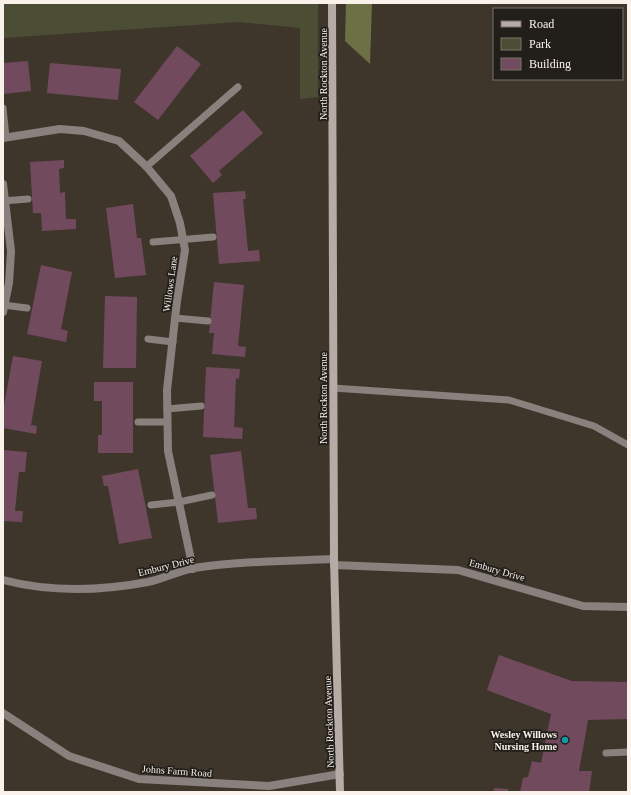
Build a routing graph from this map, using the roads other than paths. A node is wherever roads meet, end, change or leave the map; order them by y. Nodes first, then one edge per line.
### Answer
1 (332, 3) edge
2 (238, 87) dead end
3 (3, 108) edge
4 (5, 138) edge
5 (146, 167) junction
6 (3, 184) edge
7 (28, 199) dead end
8 (4, 201) edge
9 (213, 237) dead end
10 (183, 240) junction
11 (153, 242) dead end
12 (4, 307) edge
13 (27, 308) dead end
14 (175, 318) junction
15 (208, 321) dead end
16 (148, 339) dead end
17 (173, 342) junction
18 (333, 388) junction
19 (201, 406) dead end
20 (167, 409) junction
21 (138, 422) dead end
22 (167, 422) junction
23 (628, 445) edge
24 (212, 495) dead end
25 (179, 502) junction
26 (151, 505) dead end
27 (334, 562) junction
28 (193, 569) junction
29 (3, 580) edge
30 (628, 607) edge
31 (3, 713) edge
32 (628, 752) edge
33 (606, 753) dead end
34 (340, 774) junction
35 (340, 792) edge

1 - 18 street, North Rockton Avenue
2 - 5 lane
3 - 4 lane
4 - 5 street, Willows Lane
5 - 10 street, Willows Lane
6 - 8 street
7 - 8 lane
8 - 12 street
9 - 10 lane
10 - 11 lane
10 - 14 street, Willows Lane
12 - 13 lane
14 - 15 lane
14 - 17 street, Willows Lane
16 - 17 lane
17 - 20 street, Willows Lane
18 - 23 lane
18 - 27 street, North Rockton Avenue
19 - 20 lane
20 - 22 street, Willows Lane
21 - 22 lane
22 - 25 street, Willows Lane
24 - 25 lane
25 - 26 lane
25 - 28 street, Willows Lane
27 - 28 street, Embury Drive
27 - 30 street, Embury Drive
27 - 34 street, North Rockton Avenue
28 - 29 street, Embury Drive
31 - 34 street, Johns Farm Road
32 - 33 lane
34 - 35 street, North Rockton Avenue

